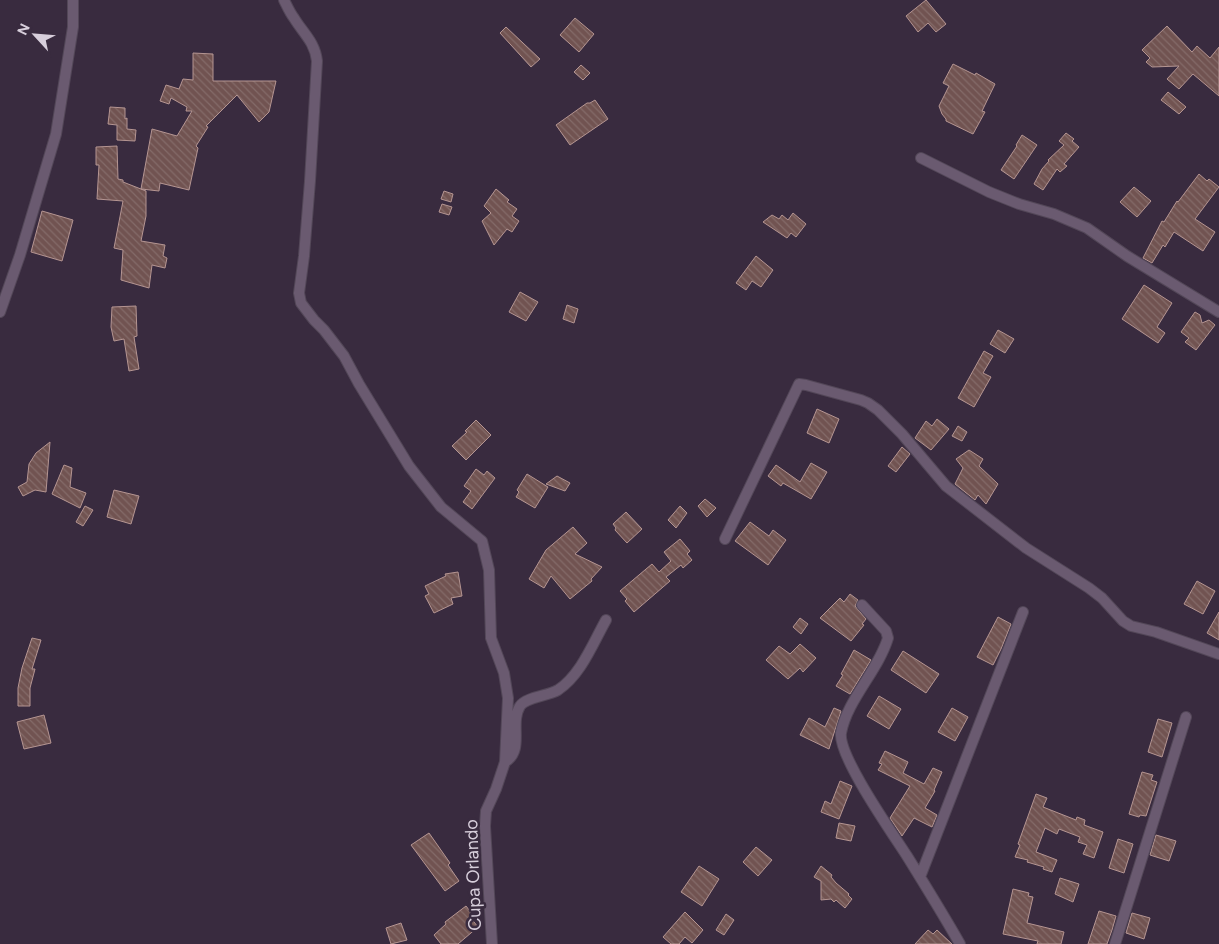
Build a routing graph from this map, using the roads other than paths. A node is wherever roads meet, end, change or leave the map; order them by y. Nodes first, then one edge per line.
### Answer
1 (73, 0) edge
2 (284, 0) edge
3 (921, 158) dead end
4 (0, 312) edge
5 (1219, 312) edge
6 (725, 539) dead end
7 (862, 604) dead end
8 (1023, 612) dead end
9 (606, 620) dead end
10 (1219, 654) edge
11 (1186, 717) dead end
12 (505, 762) junction
13 (920, 877) junction
14 (492, 944) edge
15 (960, 944) edge
16 (1115, 944) edge

1 - 4 street
2 - 12 street, Cupa Orlando
3 - 5 street
6 - 10 street
7 - 13 street
8 - 13 street
9 - 12 street
11 - 16 street
12 - 14 street, Cupa Orlando
13 - 15 street

